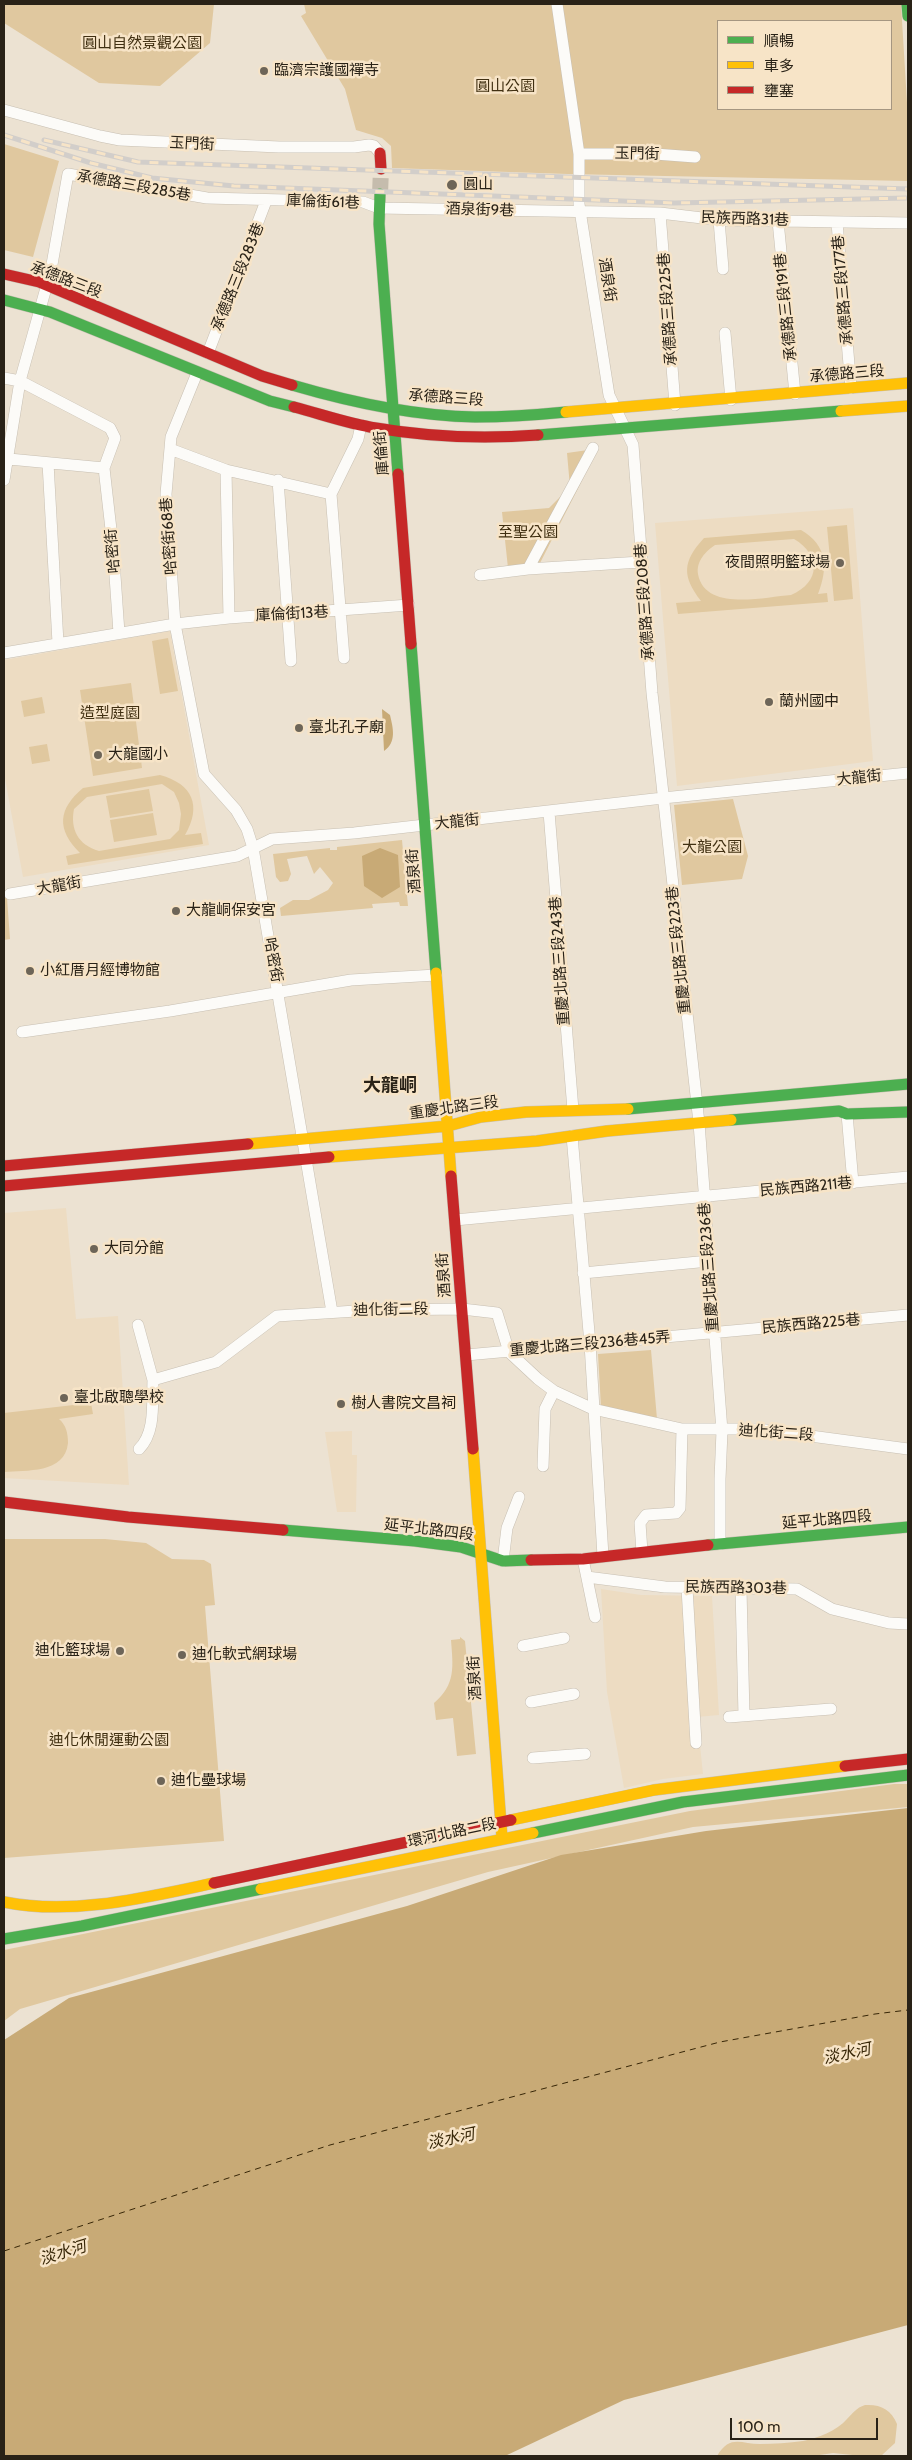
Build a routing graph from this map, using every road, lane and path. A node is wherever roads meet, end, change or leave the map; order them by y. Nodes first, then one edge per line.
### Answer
1 (557, 4) edge
2 (907, 4) edge
3 (908, 16) edge
4 (4, 110) edge
5 (380, 153) joint
6 (579, 154) junction
7 (695, 157) dead end
8 (381, 169) tunnel mouth
9 (380, 194) tunnel mouth
10 (266, 201) junction
11 (379, 208) junction
12 (581, 213) junction
13 (660, 213) junction
14 (719, 220) junction
15 (778, 221) junction
16 (837, 223) junction
17 (908, 223) edge
18 (723, 269) dead end
19 (4, 274) edge
20 (46, 292) junction
21 (4, 300) edge
22 (42, 310) junction
23 (725, 334) dead end
24 (208, 353) junction
25 (197, 373) junction
26 (4, 378) edge
27 (20, 381) junction
28 (908, 383) edge
29 (851, 388) junction
30 (794, 394) junction
31 (731, 400) junction
32 (676, 404) junction
33 (908, 406) edge
34 (394, 409) junction
35 (615, 409) junction
36 (361, 425) junction
37 (626, 430) junction
38 (395, 431) junction
39 (593, 448) dead end
40 (170, 449) junction
41 (8, 459) junction
42 (48, 463) junction
43 (104, 468) junction
44 (226, 470) junction
45 (4, 480) edge
46 (278, 480) junction
47 (331, 494) junction
48 (641, 562) junction
49 (528, 569) junction
50 (480, 575) dead end
51 (409, 605) junction
52 (340, 612) junction
53 (287, 615) junction
54 (229, 618) junction
55 (175, 624) junction
56 (119, 633) junction
57 (58, 643) junction
58 (4, 653) edge
59 (344, 658) dead end
60 (291, 661) dead end
61 (416, 709) joint
62 (908, 774) edge
63 (663, 798) junction
64 (549, 812) junction
65 (426, 825) junction
66 (253, 848) junction
67 (10, 894) dead end
68 (436, 974) junction
69 (278, 991) junction
70 (22, 1032) dead end
71 (908, 1084) edge
72 (696, 1103) junction
73 (573, 1110) junction
74 (908, 1112) edge
75 (847, 1114) junction
76 (699, 1123) junction
77 (448, 1126) junction
78 (572, 1136) junction
79 (304, 1139) junction
80 (450, 1147) junction
81 (307, 1159) junction
82 (4, 1166) edge
83 (908, 1177) edge
84 (853, 1183) junction
85 (4, 1186) edge
86 (704, 1197) junction
87 (578, 1208) junction
88 (455, 1220) junction
89 (709, 1261) junction
90 (583, 1272) junction
91 (462, 1309) junction
92 (332, 1312) junction
93 (908, 1315) edge
94 (138, 1325) dead end
95 (714, 1332) junction
96 (590, 1344) junction
97 (509, 1352) junction
98 (466, 1355) junction
99 (154, 1380) junction
100 (554, 1391) junction
101 (593, 1409) junction
102 (682, 1429) junction
103 (722, 1430) junction
104 (139, 1449) dead end
105 (908, 1449) edge
106 (542, 1466) dead end
107 (519, 1498) dead end
108 (4, 1502) edge
109 (908, 1527) edge
110 (720, 1544) junction
111 (642, 1552) junction
112 (482, 1553) junction
113 (603, 1556) junction
114 (583, 1559) junction
115 (503, 1561) junction
116 (587, 1578) junction
117 (687, 1588) junction
118 (741, 1589) junction
119 (595, 1617) dead end
120 (908, 1624) edge
121 (564, 1638) dead end
122 (523, 1646) dead end
123 (574, 1694) dead end
124 (531, 1702) dead end
125 (831, 1708) dead end
126 (744, 1716) junction
127 (729, 1717) dead end
128 (696, 1743) dead end
129 (586, 1754) dead end
130 (533, 1758) dead end
131 (908, 1759) edge
132 (908, 1775) edge
133 (499, 1822) junction
134 (502, 1838) junction
135 (4, 1902) edge
136 (7, 1937) edge

1 - 6 street, 酒泉街
2 - 3 main road
4 - 5 street, 玉門街
5 - 8 main road
6 - 7 street, 玉門街
6 - 12 street, 酒泉街
9 - 11 main road, 庫倫街
10 - 11 street, 庫倫街61巷
10 - 20 street, 承德路三段285巷
10 - 24 street, 承德路三段283巷
11 - 12 street, 酒泉街9巷
11 - 34 main road, 庫倫街
12 - 13 street, 民族西路31巷
12 - 35 street, 酒泉街
13 - 14 street, 民族西路31巷
13 - 32 street, 承德路三段225巷
14 - 15 street, 民族西路31巷
14 - 18 street
15 - 16 street, 民族西路31巷
15 - 30 street, 承德路三段191巷
16 - 17 street, 民族西路31巷
16 - 29 street, 承德路三段177巷
19 - 20 main road, 承德路三段
20 - 22 street
20 - 24 main road, 承德路三段
21 - 22 main road
22 - 25 main road
22 - 27 street
23 - 31 street
24 - 34 main road, 承德路三段
25 - 36 main road
25 - 40 street, 哈密街68巷
26 - 27 street
27 - 41 street
27 - 43 street
28 - 29 main road, 承德路三段
29 - 30 main road, 承德路三段
30 - 31 main road, 承德路三段
31 - 32 main road, 承德路三段
32 - 35 main road, 承德路三段
33 - 37 main road
34 - 35 main road, 承德路三段
34 - 38 main road, 庫倫街
35 - 37 street, 承德路三段208巷
36 - 38 main road
36 - 47 street
37 - 38 main road
37 - 48 street, 承德路三段208巷
38 - 51 main road, 庫倫街
39 - 49 street
40 - 44 street
40 - 55 street, 哈密街68巷
41 - 42 street
41 - 45 street
42 - 43 street
42 - 57 street
43 - 56 street, 哈密街
44 - 46 street
44 - 54 street
46 - 47 street
46 - 53 street
47 - 52 street
48 - 49 street
48 - 63 street, 承德路三段208巷
49 - 50 street
51 - 52 street, 庫倫街13巷
51 - 61 main road, 庫倫街
52 - 53 street, 庫倫街13巷
52 - 59 street
53 - 54 street, 庫倫街13巷
53 - 60 street
54 - 55 street, 庫倫街13巷
55 - 56 street, 庫倫街13巷
55 - 66 street, 哈密街
56 - 57 street, 庫倫街13巷
57 - 58 street, 庫倫街13巷
61 - 65 main road, 酒泉街
62 - 63 street, 大龍街
63 - 64 street, 大龍街
63 - 72 street, 重慶北路三段223巷
64 - 65 street, 大龍街
64 - 73 street, 重慶北路三段243巷
65 - 66 street, 大龍街
65 - 68 main road, 酒泉街
66 - 67 street, 大龍街
66 - 69 street, 哈密街
68 - 69 street
68 - 77 main road, 酒泉街
69 - 70 street
69 - 79 street, 哈密街
71 - 72 main road, 重慶北路三段
72 - 73 main road, 重慶北路三段
72 - 76 street, 重慶北路三段236巷
73 - 77 main road, 重慶北路三段
74 - 75 main road
75 - 76 main road
75 - 84 street
76 - 78 main road
76 - 86 street, 重慶北路三段236巷
77 - 79 main road, 重慶北路三段
77 - 80 main road, 酒泉街
78 - 80 main road
78 - 87 street
79 - 81 street, 哈密街
79 - 82 main road, 重慶北路三段
80 - 81 main road
80 - 88 main road, 酒泉街
81 - 85 main road
81 - 92 street, 哈密街
83 - 84 street, 民族西路211巷
84 - 86 street, 民族西路211巷
86 - 87 street, 民族西路211巷
86 - 89 street, 重慶北路三段236巷
87 - 88 street, 民族西路211巷
87 - 90 street
88 - 91 main road, 酒泉街
89 - 90 street
89 - 95 street, 重慶北路三段236巷
90 - 96 street
91 - 92 street, 迪化街二段
91 - 97 street, 迪化街二段
91 - 98 main road, 酒泉街
92 - 99 street, 迪化街二段
93 - 95 street, 民族西路225巷
94 - 99 street
95 - 96 street, 重慶北路三段236巷45弄
95 - 103 street, 重慶北路三段236巷
96 - 97 street, 重慶北路三段236巷45弄
96 - 101 street
97 - 98 street, 重慶北路三段236巷45弄
97 - 100 street, 迪化街二段
98 - 112 main road, 酒泉街
99 - 104 street
100 - 101 street, 迪化街二段
100 - 106 street
101 - 102 street, 迪化街二段
101 - 113 street
102 - 103 street, 迪化街二段
102 - 111 street
103 - 105 street, 迪化街二段
103 - 110 street, 重慶北路三段236巷
107 - 115 street
108 - 112 main road, 延平北路四段
109 - 110 main road, 延平北路四段
110 - 111 main road, 延平北路四段
111 - 113 main road, 延平北路四段
112 - 115 main road, 延平北路四段
112 - 133 main road, 酒泉街
113 - 114 main road, 延平北路四段
114 - 115 main road, 延平北路四段
114 - 116 street
116 - 117 street, 民族西路303巷
116 - 119 street
117 - 118 street, 民族西路303巷
117 - 128 street
118 - 120 street, 民族西路303巷
118 - 126 street
121 - 122 street
123 - 124 street
125 - 126 street
126 - 127 street
129 - 130 street
131 - 133 main road, 環河北路二段
132 - 134 main road, 環河北路二段
133 - 134 main road, 酒泉街
133 - 135 main road, 環河北路二段
134 - 136 main road, 環河北路二段

